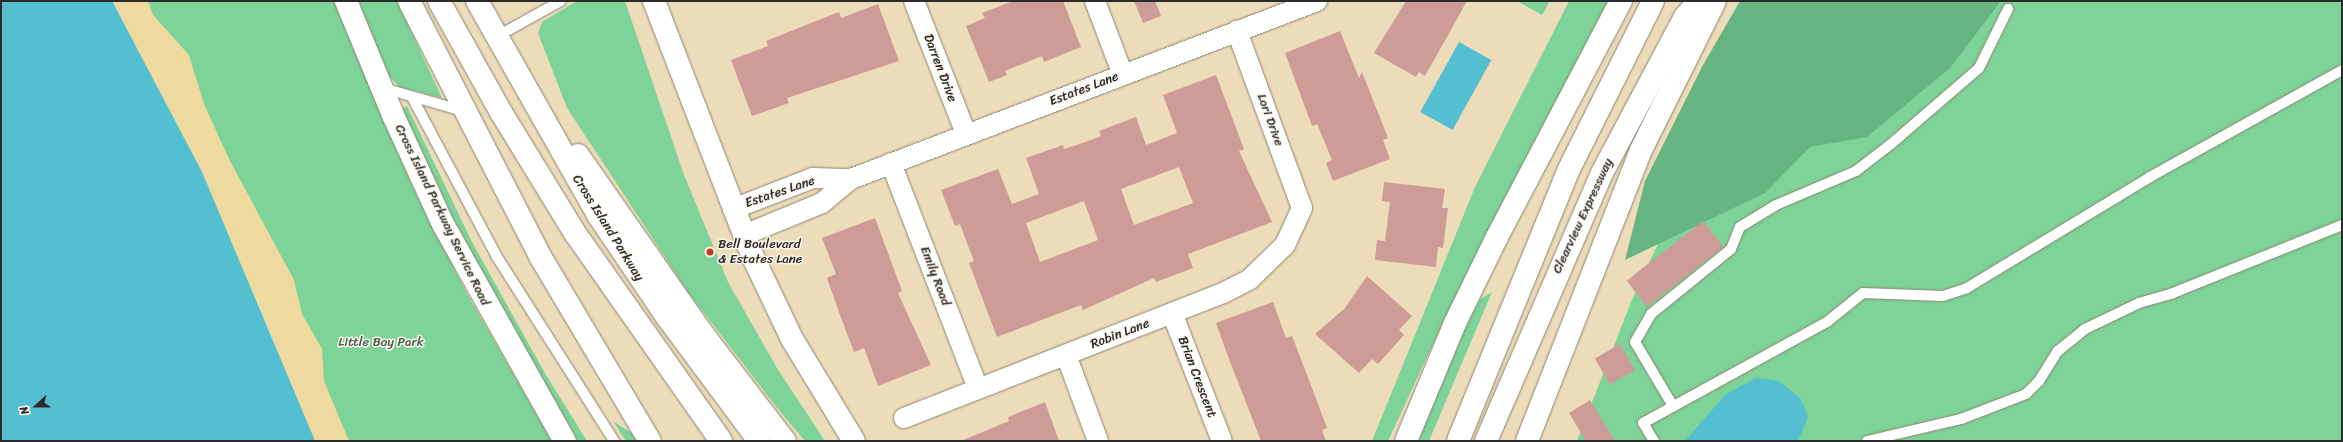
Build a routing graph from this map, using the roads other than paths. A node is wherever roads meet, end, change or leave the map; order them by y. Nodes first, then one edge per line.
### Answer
1 (346, 1) edge
2 (409, 1) edge
3 (439, 1) edge
4 (477, 1) edge
5 (561, 1) edge
6 (654, 1) edge
7 (914, 1) edge
8 (1095, 1) edge
9 (1317, 1) edge
10 (1621, 1) edge
11 (1653, 1) edge
12 (1699, 1) edge
13 (1715, 1) edge
14 (2008, 9) dead end
15 (1237, 31) junction
16 (496, 37) junction
17 (2342, 70) edge
18 (1123, 75) junction
19 (381, 88) junction
20 (412, 97) junction
21 (463, 111) junction
22 (966, 134) junction
23 (891, 163) junction
24 (851, 179) junction
25 (1302, 208) joint
26 (733, 209) junction
27 (2342, 225) edge
28 (744, 235) junction
29 (1172, 313) junction
30 (1066, 355) junction
31 (978, 389) junction
32 (1673, 406) junction
33 (904, 418) dead end
34 (565, 441) edge
35 (614, 441) edge
36 (650, 441) edge
37 (721, 441) edge
38 (759, 441) edge
39 (785, 441) edge
40 (854, 441) edge
41 (1098, 441) edge
42 (1222, 441) edge
43 (1406, 441) edge
44 (1458, 441) edge
45 (1486, 441) edge
46 (1527, 441) edge
47 (1654, 441) edge
48 (1867, 441) edge

1 - 19 main road, Cross Island Parkway Service Road
2 - 21 main road
3 - 37 main road
4 - 16 main road, Cross Island Parkway
5 - 16 lane
6 - 26 main road
7 - 22 street, Darren Drive
8 - 18 street
9 - 15 street, Estates Lane
10 - 43 main road
11 - 44 main road
12 - 45 main road, Clearview Expressway
13 - 46 main road
14 - 32 lane
15 - 18 street, Estates Lane
15 - 25 street, Lori Drive
16 - 38 main road, Cross Island Parkway
16 - 39 main road
17 - 32 lane
18 - 22 street, Estates Lane
19 - 20 lane
19 - 34 main road, Cross Island Parkway Service Road
20 - 21 lane
20 - 35 lane
21 - 36 main road
22 - 23 street, Estates Lane
23 - 24 street, Estates Lane
23 - 31 street, Emily Road
24 - 26 street, Estates Lane
24 - 28 street, Estates Lane
25 - 29 street, Robin Lane
26 - 28 main road
27 - 48 lane
28 - 40 main road
29 - 30 street, Robin Lane
29 - 42 street, Brian Crescent
30 - 31 street, Robin Lane
30 - 41 street
31 - 33 street, Robin Lane
32 - 47 lane

